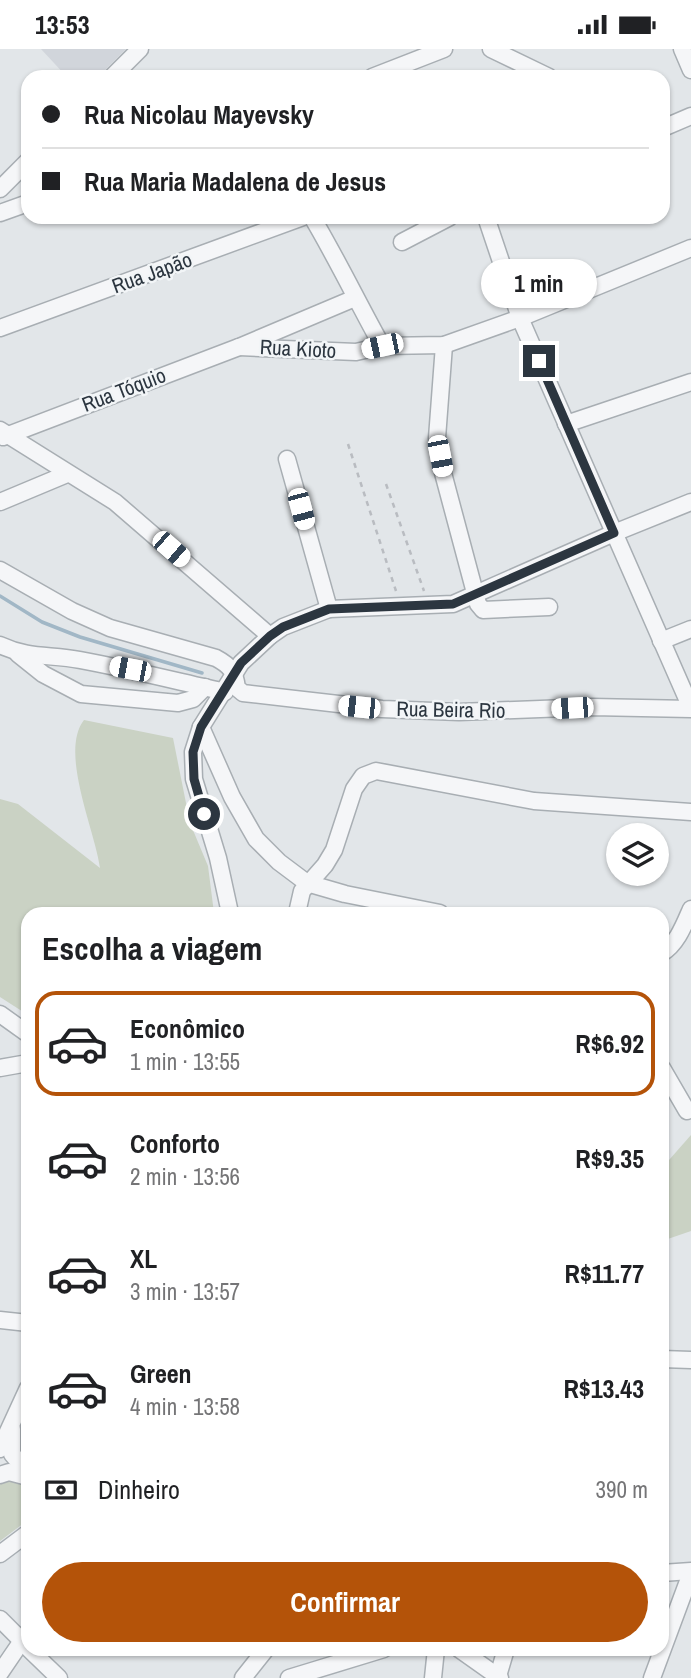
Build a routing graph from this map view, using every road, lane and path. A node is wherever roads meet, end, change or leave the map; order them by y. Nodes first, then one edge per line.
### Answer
1 (140, 49) edge
2 (444, 49) edge
3 (491, 49) edge
4 (682, 49) edge
5 (119, 70) edge
6 (390, 70) edge
7 (534, 70) edge
8 (691, 70) edge
9 (691, 116) edge
10 (670, 125) edge
11 (21, 168) edge
12 (0, 189) edge
13 (21, 206) edge
14 (0, 213) edge
15 (284, 224) edge
16 (316, 224) edge
17 (437, 224) edge
18 (488, 224) edge
19 (402, 242) dead end
20 (691, 248) edge
21 (355, 298) junction
22 (520, 318) junction
23 (0, 328) edge
24 (444, 345) junction
25 (382, 346) junction
26 (239, 347) junction
27 (691, 382) edge
28 (566, 424) junction
29 (3, 434) edge
30 (348, 444) dead end
31 (287, 459) dead end
32 (67, 474) junction
33 (386, 485) dead end
34 (0, 502) edge
35 (691, 502) edge
36 (614, 533) junction
37 (0, 570) edge
38 (476, 594) junction
39 (401, 604) junction
40 (428, 604) junction
41 (549, 607) dead end
42 (329, 609) junction
43 (691, 629) edge
44 (270, 636) junction
45 (662, 641) junction
46 (7, 648) edge
47 (235, 673) junction
48 (205, 687) junction
49 (225, 692) junction
50 (691, 709) edge
51 (201, 727) junction
52 (691, 812) edge
53 (307, 883) junction
54 (229, 907) edge
55 (298, 907) edge
56 (396, 907) edge
57 (691, 909) edge
58 (669, 948) edge
59 (0, 1014) edge
60 (21, 1029) edge
61 (21, 1064) edge
62 (0, 1068) edge
63 (669, 1080) edge
64 (687, 1111) dead end
65 (0, 1320) edge
66 (21, 1322) edge
67 (669, 1359) edge
68 (691, 1360) edge
69 (21, 1403) edge
70 (13, 1420) junction
71 (0, 1449) edge
72 (21, 1466) edge
73 (21, 1474) edge
74 (0, 1475) edge
75 (21, 1538) edge
76 (0, 1554) edge
77 (691, 1572) edge
78 (669, 1573) edge
79 (0, 1619) edge
80 (669, 1632) edge
81 (21, 1637) edge
82 (21, 1649) edge
83 (39, 1656) edge
84 (260, 1656) edge
85 (361, 1656) edge
86 (435, 1656) edge
87 (469, 1656) edge
88 (504, 1656) edge
89 (660, 1656) edge
90 (0, 1673) edge
91 (499, 1677) edge
92 (59, 1678) edge
93 (243, 1678) edge
94 (289, 1678) edge
95 (433, 1678) edge
96 (652, 1678) edge

1 - 5 street
2 - 6 street
3 - 7 street
4 - 8 street
9 - 10 street
11 - 12 street
13 - 14 street
15 - 23 street, Rua Japão
16 - 21 street
17 - 19 street
18 - 22 street
20 - 22 street, Rua Kioto
21 - 25 street
21 - 26 street, Rua Tóquio
22 - 24 street, Rua Kioto
22 - 28 street
24 - 25 street, Rua Kioto
24 - 38 street
25 - 26 street, Rua Kioto
26 - 29 street, Rua Tóquio
27 - 28 street
28 - 36 street
29 - 32 street
30 - 39 path
31 - 42 street
32 - 34 street
32 - 44 street
33 - 40 path
35 - 36 street
36 - 38 street
36 - 45 street
37 - 47 street, Rua Beira Rio
38 - 40 street
38 - 41 street
39 - 40 street
39 - 42 street
42 - 44 street
43 - 45 street
44 - 47 street
45 - 50 street
46 - 48 street
46 - 48 street
47 - 49 street
47 - 50 street, Rua Beira Rio
48 - 49 street
49 - 51 street
51 - 53 street
51 - 54 street
52 - 53 street
53 - 55 street
53 - 56 street
57 - 58 street
59 - 60 street
61 - 62 street
63 - 64 street
65 - 66 street
67 - 68 street
69 - 70 street
70 - 71 street
70 - 72 street
73 - 74 street
75 - 76 street
77 - 78 street
77 - 80 street
79 - 81 street
82 - 90 street
83 - 92 street
84 - 93 street
85 - 94 street
86 - 95 street
87 - 91 street
88 - 91 street
89 - 96 street

